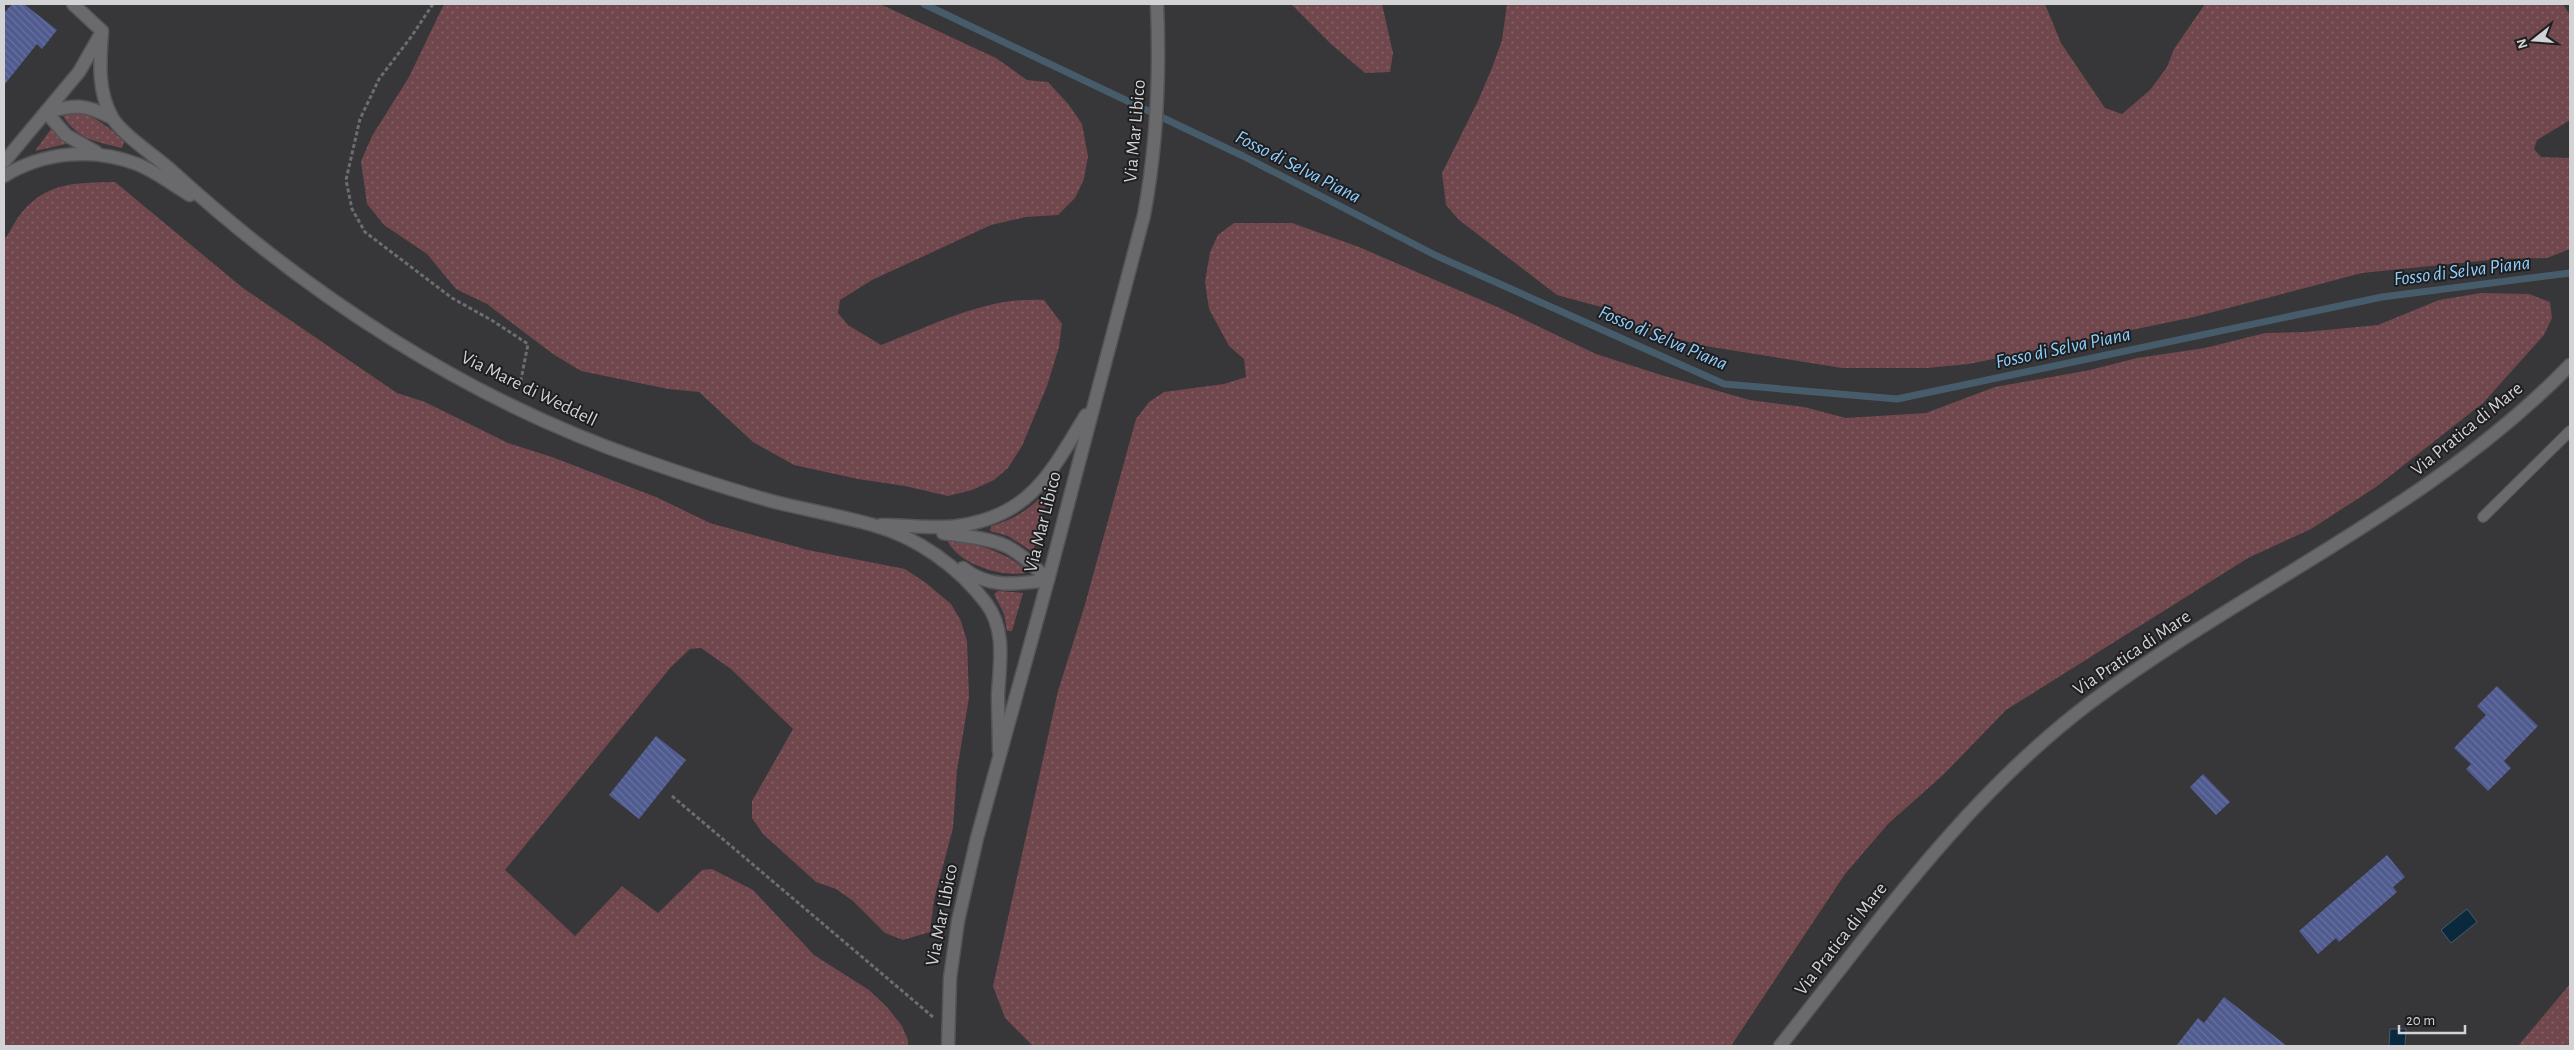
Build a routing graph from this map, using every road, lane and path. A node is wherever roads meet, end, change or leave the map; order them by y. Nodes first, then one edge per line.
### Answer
1 (74, 4) edge
2 (433, 4) edge
3 (1157, 4) edge
4 (102, 31) junction
5 (46, 112) junction
6 (112, 118) junction
7 (104, 155) junction
8 (4, 162) edge
9 (4, 176) edge
10 (206, 203) junction
11 (2570, 365) edge
12 (1093, 404) junction
13 (519, 408) junction
14 (2570, 431) edge
15 (2483, 517) dead end
16 (876, 525) junction
17 (1048, 580) junction
18 (999, 751) junction
19 (672, 796) dead end
20 (949, 1031) junction
21 (948, 1046) edge
22 (1780, 1046) edge

1 - 4 street
2 - 13 path
3 - 12 street, Via Mar Libico
4 - 5 street
4 - 6 street
5 - 6 street
5 - 7 street
5 - 8 street
6 - 10 street, Via Mare di Weddell
7 - 9 street, Via Mare di Weddell
7 - 10 street, Via Mare di Weddell
10 - 13 street, Via Mare di Weddell
11 - 22 street, Via Pratica di Mare
12 - 16 street, Via Mare di Weddell
12 - 17 street, Via Mar Libico
13 - 16 street, Via Mare di Weddell
14 - 15 lane
16 - 17 street
16 - 17 street
16 - 18 street, Via Mare di Weddell
17 - 18 street, Via Mar Libico
18 - 20 street, Via Mar Libico
19 - 20 path
20 - 21 street, Via Mar Libico

